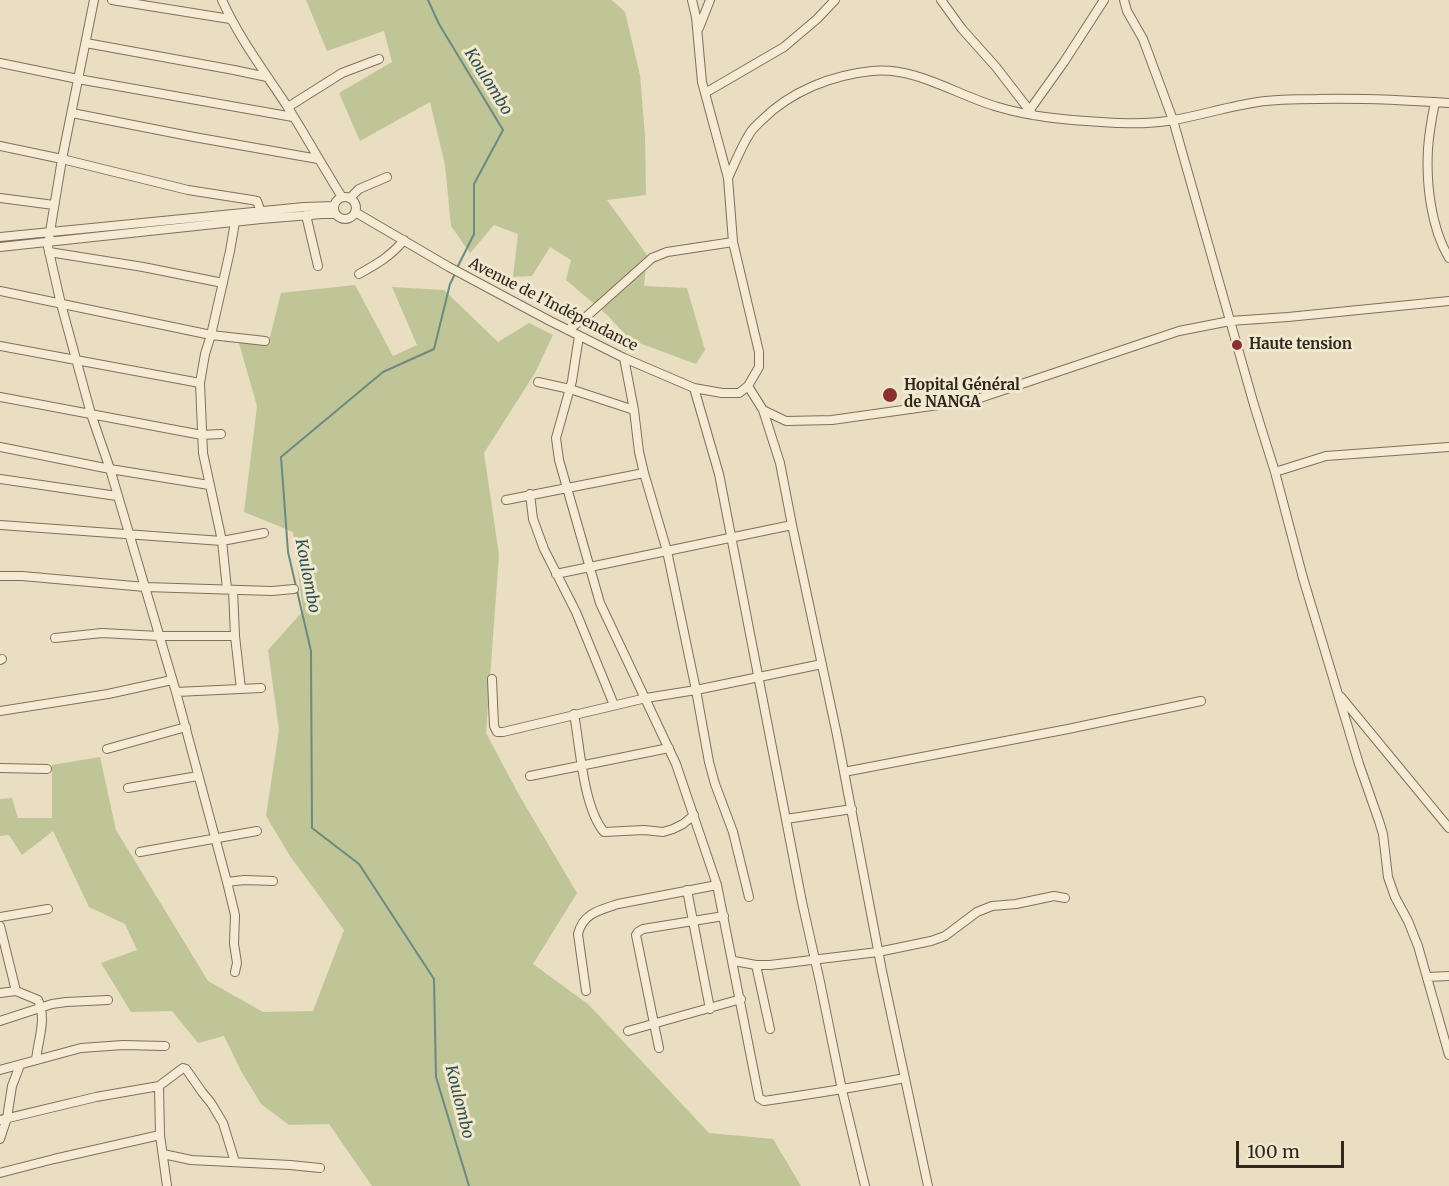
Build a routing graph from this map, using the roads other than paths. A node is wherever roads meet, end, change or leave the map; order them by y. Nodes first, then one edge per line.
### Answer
1 (94, 0) edge
2 (112, 0) edge
3 (222, 0) edge
4 (692, 0) edge
5 (710, 0) edge
6 (836, 0) edge
7 (941, 0) edge
8 (1104, 0) edge
9 (1124, 0) edge
10 (230, 19) junction
11 (697, 32) junction
12 (86, 44) junction
13 (379, 59) dead end
14 (0, 63) edge
15 (267, 77) junction
16 (78, 79) junction
17 (705, 93) junction
18 (1435, 102) junction
19 (1449, 103) edge
20 (288, 107) junction
21 (72, 112) junction
22 (1031, 113) junction
23 (293, 117) junction
24 (1173, 120) junction
25 (0, 146) edge
26 (62, 159) junction
27 (318, 159) junction
28 (387, 177) dead end
29 (728, 178) junction
30 (0, 198) edge
31 (346, 198) junction
32 (54, 206) junction
33 (335, 210) junction
34 (261, 212) junction
35 (355, 212) junction
36 (306, 215) junction
37 (235, 222) junction
38 (50, 232) junction
39 (0, 237) edge
40 (404, 240) junction
41 (48, 242) junction
42 (733, 242) junction
43 (0, 247) edge
44 (49, 252) junction
45 (1449, 258) edge
46 (318, 266) dead end
47 (359, 274) dead end
48 (223, 283) junction
49 (0, 291) edge
50 (1449, 301) edge
51 (61, 304) junction
52 (1230, 321) junction
53 (568, 330) junction
54 (211, 335) junction
55 (579, 336) junction
56 (265, 341) dead end
57 (0, 346) edge
58 (624, 358) junction
59 (77, 361) junction
60 (200, 382) junction
61 (538, 382) dead end
62 (748, 386) junction
63 (694, 388) junction
64 (570, 389) junction
65 (0, 397) edge
66 (634, 410) junction
67 (763, 410) junction
68 (91, 414) junction
69 (221, 434) dead end
70 (202, 435) junction
71 (0, 447) edge
72 (1449, 447) edge
73 (110, 469) junction
74 (1275, 472) junction
75 (644, 473) junction
76 (0, 479) edge
77 (209, 485) junction
78 (566, 487) junction
79 (530, 494) junction
80 (117, 496) junction
81 (506, 500) dead end
82 (0, 525) edge
83 (792, 525) junction
84 (264, 533) dead end
85 (129, 534) junction
86 (731, 538) junction
87 (222, 541) junction
88 (667, 551) junction
89 (590, 568) junction
90 (556, 574) junction
91 (0, 576) edge
92 (145, 587) junction
93 (230, 589) junction
94 (294, 589) dead end
95 (159, 636) junction
96 (235, 636) junction
97 (55, 638) dead end
98 (822, 664) junction
99 (759, 676) junction
100 (492, 679) dead end
101 (172, 680) junction
102 (261, 688) dead end
103 (241, 689) junction
104 (696, 690) junction
105 (176, 692) junction
106 (1338, 694) junction
107 (646, 698) junction
108 (1201, 701) dead end
109 (614, 705) junction
110 (0, 711) edge
111 (574, 714) junction
112 (186, 727) junction
113 (669, 748) junction
114 (106, 749) dead end
115 (582, 765) junction
116 (0, 768) edge
117 (47, 769) dead end
118 (844, 772) junction
119 (198, 776) junction
120 (530, 776) dead end
121 (128, 788) dead end
122 (852, 809) junction
123 (693, 815) junction
124 (786, 819) junction
125 (1449, 828) edge
126 (257, 831) dead end
127 (216, 839) junction
128 (140, 852) dead end
129 (273, 881) dead end
130 (227, 882) junction
131 (717, 885) junction
132 (687, 890) junction
133 (749, 897) dead end
134 (1065, 898) dead end
135 (48, 909) dead end
136 (724, 916) junction
137 (0, 917) edge
138 (694, 921) junction
139 (0, 926) edge
140 (878, 952) junction
141 (815, 959) junction
142 (734, 962) junction
143 (756, 965) junction
144 (235, 972) dead end
145 (1449, 976) edge
146 (1428, 977) junction
147 (16, 991) junction
148 (586, 991) dead end
149 (0, 993) edge
150 (741, 999) junction
151 (108, 1000) dead end
152 (41, 1008) junction
153 (710, 1009) junction
154 (0, 1021) edge
155 (654, 1024) junction
156 (770, 1029) dead end
157 (628, 1031) dead end
158 (165, 1046) dead end
159 (659, 1048) dead end
160 (1449, 1054) edge
161 (36, 1060) junction
162 (20, 1065) junction
163 (0, 1070) edge
164 (905, 1078) junction
165 (159, 1086) junction
166 (842, 1090) junction
167 (3, 1119) edge
168 (160, 1135) junction
169 (0, 1139) edge
170 (163, 1154) junction
171 (235, 1162) junction
172 (320, 1168) dead end
173 (0, 1173) edge
174 (167, 1186) edge
175 (865, 1186) edge
176 (928, 1186) edge

1 - 12 street
2 - 10 street
3 - 10 street
4 - 11 street
5 - 11 street
6 - 17 street
7 - 22 street
8 - 22 street
9 - 24 street
10 - 15 street
11 - 17 street
12 - 15 street
12 - 16 street
13 - 20 street
14 - 16 street
15 - 20 street
16 - 21 street
16 - 23 street
17 - 29 street
18 - 19 street
18 - 24 street
18 - 45 street
20 - 23 street
21 - 26 street
21 - 27 street
22 - 24 street
22 - 29 street
23 - 27 street
24 - 52 street
25 - 26 street
26 - 32 street
26 - 34 street
27 - 31 street
28 - 31 street
29 - 42 street
30 - 32 street
31 - 33 street
31 - 35 street
32 - 38 street
33 - 34 street
33 - 35 street
33 - 36 street
34 - 38 street
35 - 40 street, Avenue de l'Indépendance
36 - 37 street
36 - 46 street
37 - 41 street
37 - 48 street
38 - 39 street
38 - 41 street
40 - 47 street
40 - 53 street, Avenue de l'Indépendance
41 - 43 street
41 - 44 street
42 - 53 street
42 - 62 street
44 - 48 street
44 - 51 street
48 - 54 street
49 - 51 street
50 - 52 street
51 - 54 street
51 - 59 street
52 - 67 street
52 - 74 street
53 - 55 street, Avenue de l'Indépendance
54 - 56 street
54 - 60 street
55 - 58 street, Avenue de l'Indépendance
55 - 64 street
57 - 59 street
58 - 63 street, Avenue de l'Indépendance
58 - 66 street
59 - 60 street
59 - 68 street
60 - 70 street
61 - 64 street
62 - 63 street, Avenue de l'Indépendance
62 - 67 street
63 - 86 street
64 - 66 street
64 - 78 street
65 - 68 street
66 - 75 street
67 - 83 street
68 - 70 street
68 - 73 street
69 - 70 street
70 - 77 street
71 - 73 street
72 - 74 street
73 - 77 street
73 - 80 street
74 - 106 street
75 - 78 street
75 - 88 street
76 - 80 street
77 - 87 street
78 - 79 street
78 - 89 street
79 - 81 street
79 - 90 street
80 - 85 street
82 - 85 street
83 - 86 street
83 - 98 street
84 - 87 street
85 - 87 street
85 - 92 street
86 - 88 street
86 - 99 street
87 - 93 street
88 - 89 street
88 - 104 street
89 - 90 street
89 - 107 street
90 - 109 street
91 - 92 street
92 - 93 street
92 - 95 street
93 - 94 street
93 - 96 street
95 - 96 street
95 - 97 street
95 - 101 street
96 - 103 street
98 - 99 street
98 - 118 street
99 - 104 street
99 - 124 street
100 - 111 street
101 - 105 street
101 - 110 street
102 - 103 street
103 - 105 street
104 - 107 street
104 - 133 street
105 - 112 street
106 - 125 street
106 - 146 street
107 - 109 street
107 - 113 street
108 - 118 street
109 - 111 street
111 - 115 street
112 - 114 street
112 - 119 street
113 - 115 street
113 - 123 street
115 - 120 street
115 - 123 street
116 - 117 street
118 - 122 street
119 - 121 street
119 - 127 street
122 - 124 street
122 - 140 street
123 - 131 street
124 - 141 street
126 - 127 street
127 - 128 street
127 - 130 street
129 - 130 street
130 - 144 street
131 - 132 street
131 - 136 street
132 - 138 street
132 - 148 street
134 - 140 street
135 - 137 street
136 - 138 street
136 - 142 street
138 - 153 street
138 - 155 street
139 - 147 street
140 - 141 street
140 - 164 street
141 - 143 street
141 - 166 street
142 - 143 street
142 - 150 street
143 - 156 street
145 - 146 street
146 - 160 street
147 - 149 street
147 - 152 street
150 - 153 street
150 - 166 street
151 - 152 street
152 - 154 street
152 - 161 street
153 - 155 street
155 - 157 street
155 - 159 street
158 - 161 street
161 - 162 street
162 - 163 street
162 - 167 street
164 - 166 street
164 - 176 street
165 - 167 street
165 - 168 street
165 - 171 street
166 - 175 street
167 - 169 street
168 - 170 street
168 - 173 street
170 - 171 street
170 - 174 street
171 - 172 street

